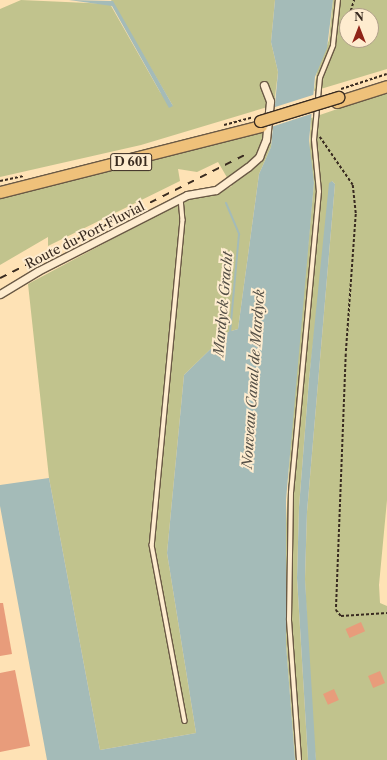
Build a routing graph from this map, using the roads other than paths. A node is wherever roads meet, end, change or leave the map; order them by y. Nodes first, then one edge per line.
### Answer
1 (338, 0) edge
2 (387, 80) edge
3 (264, 85) dead end
4 (387, 86) edge
5 (339, 96) junction
6 (261, 124) junction
7 (0, 187) edge
8 (0, 192) edge
9 (182, 198) junction
10 (0, 294) edge
11 (185, 720) dead end
12 (299, 760) edge

1 - 12 lane
2 - 5 main road, D 601
3 - 9 street, Route du Port Fluvial
4 - 5 main road, D 601
5 - 6 main road, D 601
6 - 7 main road, D 601
6 - 8 main road, D 601
9 - 10 street, Route du Port Fluvial
9 - 11 lane

